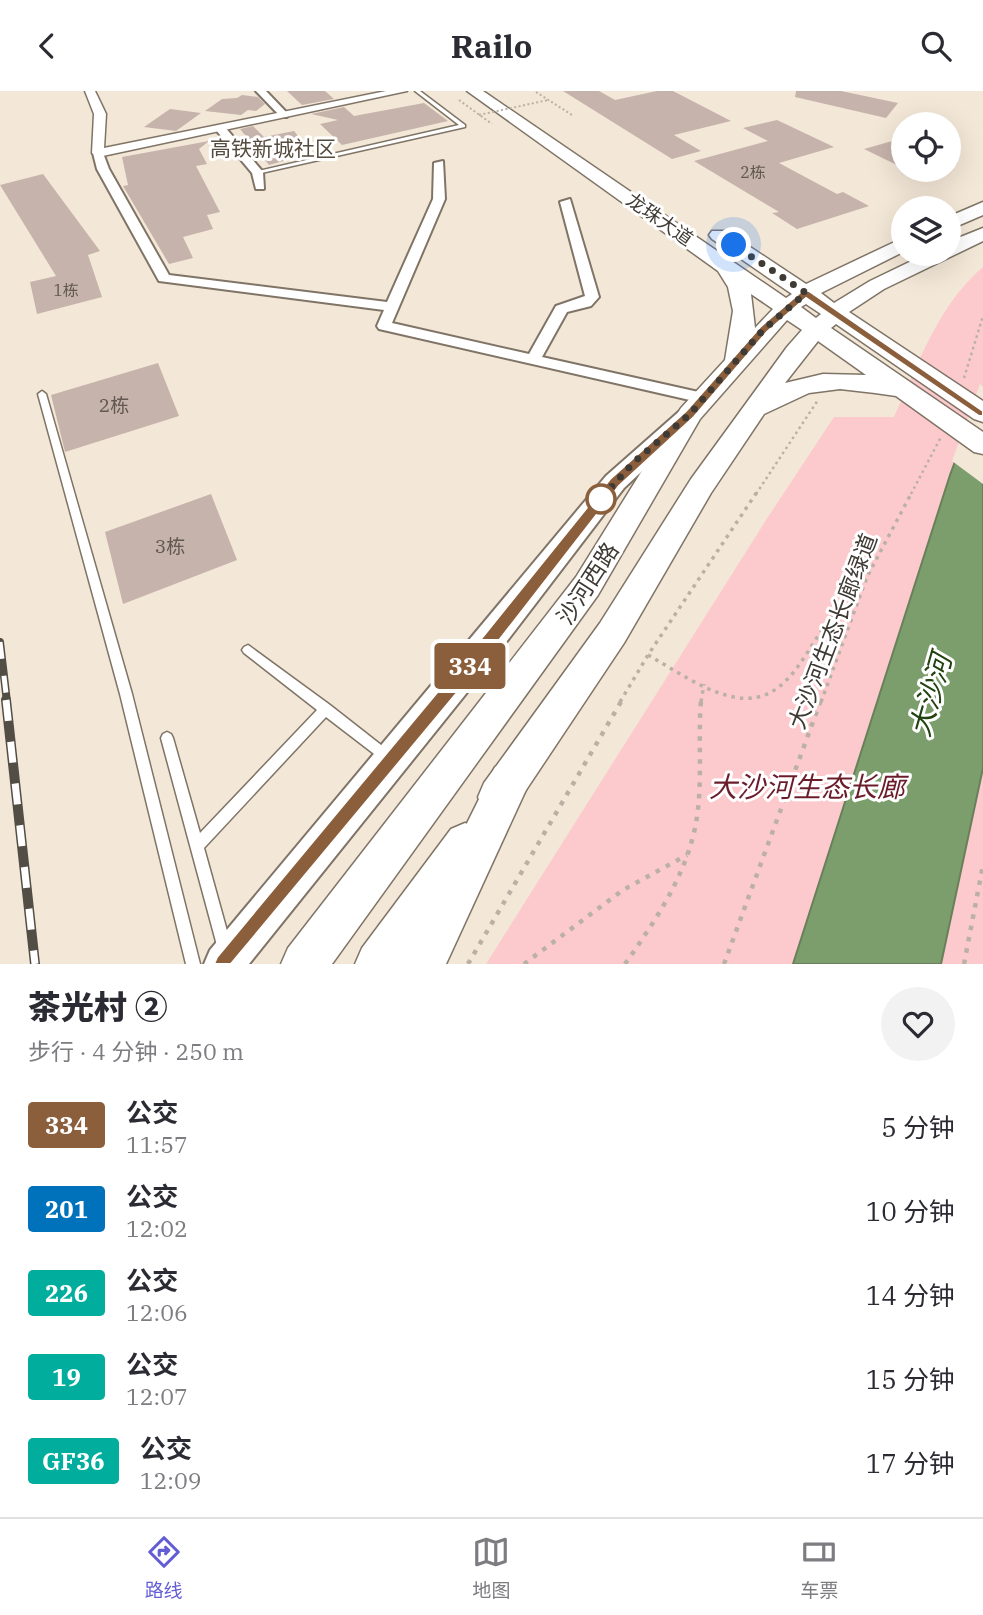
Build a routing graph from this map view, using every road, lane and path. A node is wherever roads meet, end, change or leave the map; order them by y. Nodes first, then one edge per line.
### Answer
1 (90, 91) edge
2 (261, 91) edge
3 (402, 91) edge
4 (417, 91) edge
5 (501, 91) edge
6 (536, 92) edge
7 (467, 96) edge
8 (548, 100) junction
9 (284, 115) junction
10 (479, 115) junction
11 (572, 115) dead end
12 (492, 124) dead end
13 (220, 128) junction
14 (582, 145) dead end
15 (98, 153) junction
16 (439, 163) dead end
17 (257, 172) junction
18 (260, 187) dead end
19 (566, 202) dead end
20 (983, 208) edge
21 (961, 218) edge
22 (699, 222) dead end
23 (983, 234) edge
24 (961, 244) edge
25 (891, 249) edge
26 (728, 253) junction
27 (863, 262) junction
28 (917, 266) edge
29 (889, 279) junction
30 (797, 300) junction
31 (393, 307) junction
32 (983, 316) edge
33 (826, 320) junction
34 (901, 358) junction
35 (533, 359) junction
36 (734, 363) junction
37 (839, 379) junction
38 (961, 387) dead end
39 (42, 394) dead end
40 (913, 396) junction
41 (697, 406) junction
42 (751, 413) junction
43 (983, 414) edge
44 (946, 425) dead end
45 (983, 445) edge
46 (867, 577) junction
47 (248, 650) dead end
48 (648, 656) junction
49 (704, 684) junction
50 (326, 709) junction
51 (167, 738) dead end
52 (392, 761) junction
53 (509, 781) junction
54 (196, 847) junction
55 (687, 855) junction
56 (983, 865) edge
57 (226, 962) edge
58 (193, 964) edge
59 (304, 964) edge
60 (378, 964) edge
61 (421, 964) edge
62 (468, 964) edge
63 (524, 964) edge
64 (625, 964) edge
65 (724, 964) edge
66 (964, 964) edge

1 - 15 street
2 - 9 street
3 - 9 street
4 - 17 lane
5 - 14 main road
6 - 8 path, bridge
7 - 10 path
7 - 26 main road, 龙珠大道
8 - 10 path, bridge
8 - 11 path
9 - 13 street
10 - 12 path
13 - 15 street
13 - 17 street
15 - 31 street
16 - 31 street
17 - 18 street
19 - 35 street
20 - 21 main road
22 - 26 main road, 龙珠大道
23 - 24 main road
25 - 27 main road, 沙河西路
26 - 27 main road
26 - 30 main road, 龙珠大道
26 - 36 main road
27 - 30 main road, 沙河西路
28 - 29 main road, 沙河西路
29 - 33 main road, 沙河西路
29 - 34 main road
30 - 33 main road, 龙珠大道
30 - 36 main road, 沙河西路
31 - 35 street
32 - 38 path
33 - 34 main road, 龙珠大道
33 - 40 main road, 龙珠大道
33 - 42 main road, 沙河西路
34 - 43 main road, 龙珠大道
35 - 41 street
36 - 41 main road, 沙河西路
37 - 40 main road
37 - 42 main road
37 - 48 path
39 - 58 lane
40 - 45 main road, 龙珠大道
41 - 52 main road
41 - 59 main road, 沙河西路
42 - 53 main road, 沙河西路
44 - 46 path, 大沙河生态长廊绿道
46 - 49 path
46 - 65 path, 大沙河生态长廊绿道
47 - 50 lane
48 - 49 path
48 - 62 path
49 - 55 path
50 - 52 lane
50 - 54 lane
51 - 54 lane
52 - 57 main road
53 - 60 main road, 沙河西路
53 - 61 highway
54 - 57 lane
55 - 63 path
55 - 64 path
56 - 66 path

